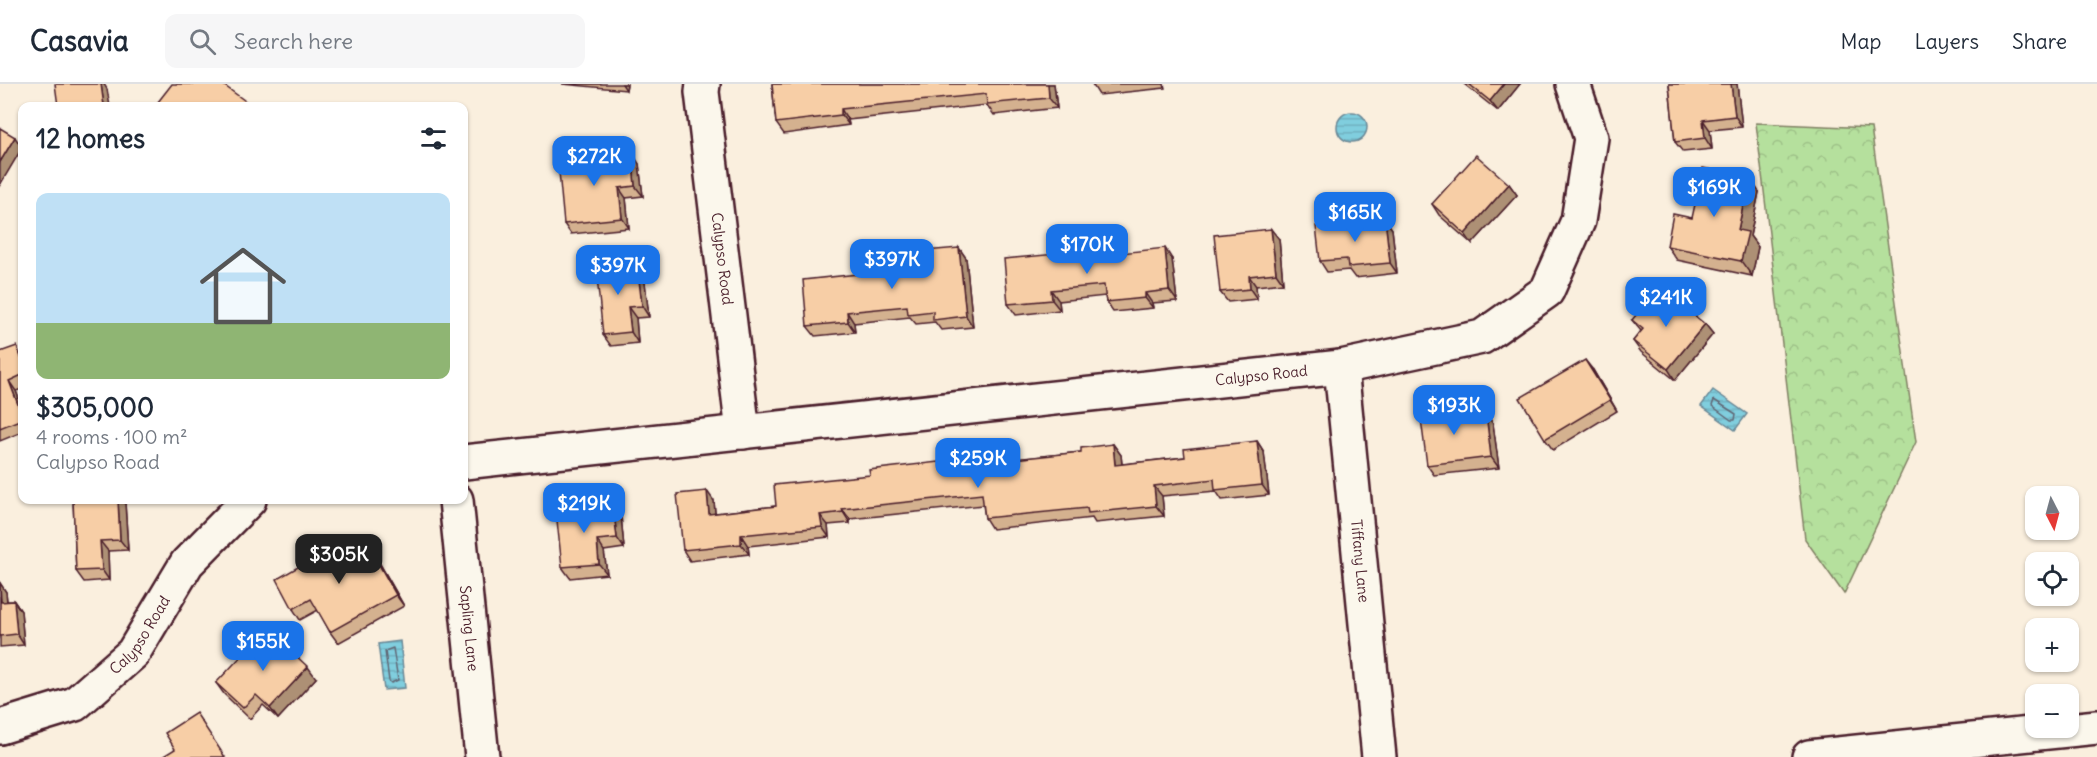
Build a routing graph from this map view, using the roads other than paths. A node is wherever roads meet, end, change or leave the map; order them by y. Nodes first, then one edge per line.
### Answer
1 (703, 84) edge
2 (1573, 84) edge
3 (1341, 367) junction
4 (743, 432) junction
5 (468, 462) edge
6 (238, 504) edge
7 (456, 504) edge
8 (219, 511) edge
9 (0, 727) edge
10 (2097, 727) edge
11 (482, 757) edge
12 (1379, 757) edge
13 (1809, 757) edge

1 - 4 street, Calypso Road
2 - 3 street, Calypso Road
3 - 4 street, Calypso Road
3 - 12 street, Tiffany Lane
4 - 5 street, Calypso Road
6 - 8 street, Calypso Road
7 - 11 street, Sapling Lane
8 - 9 street, Calypso Road
10 - 13 street

